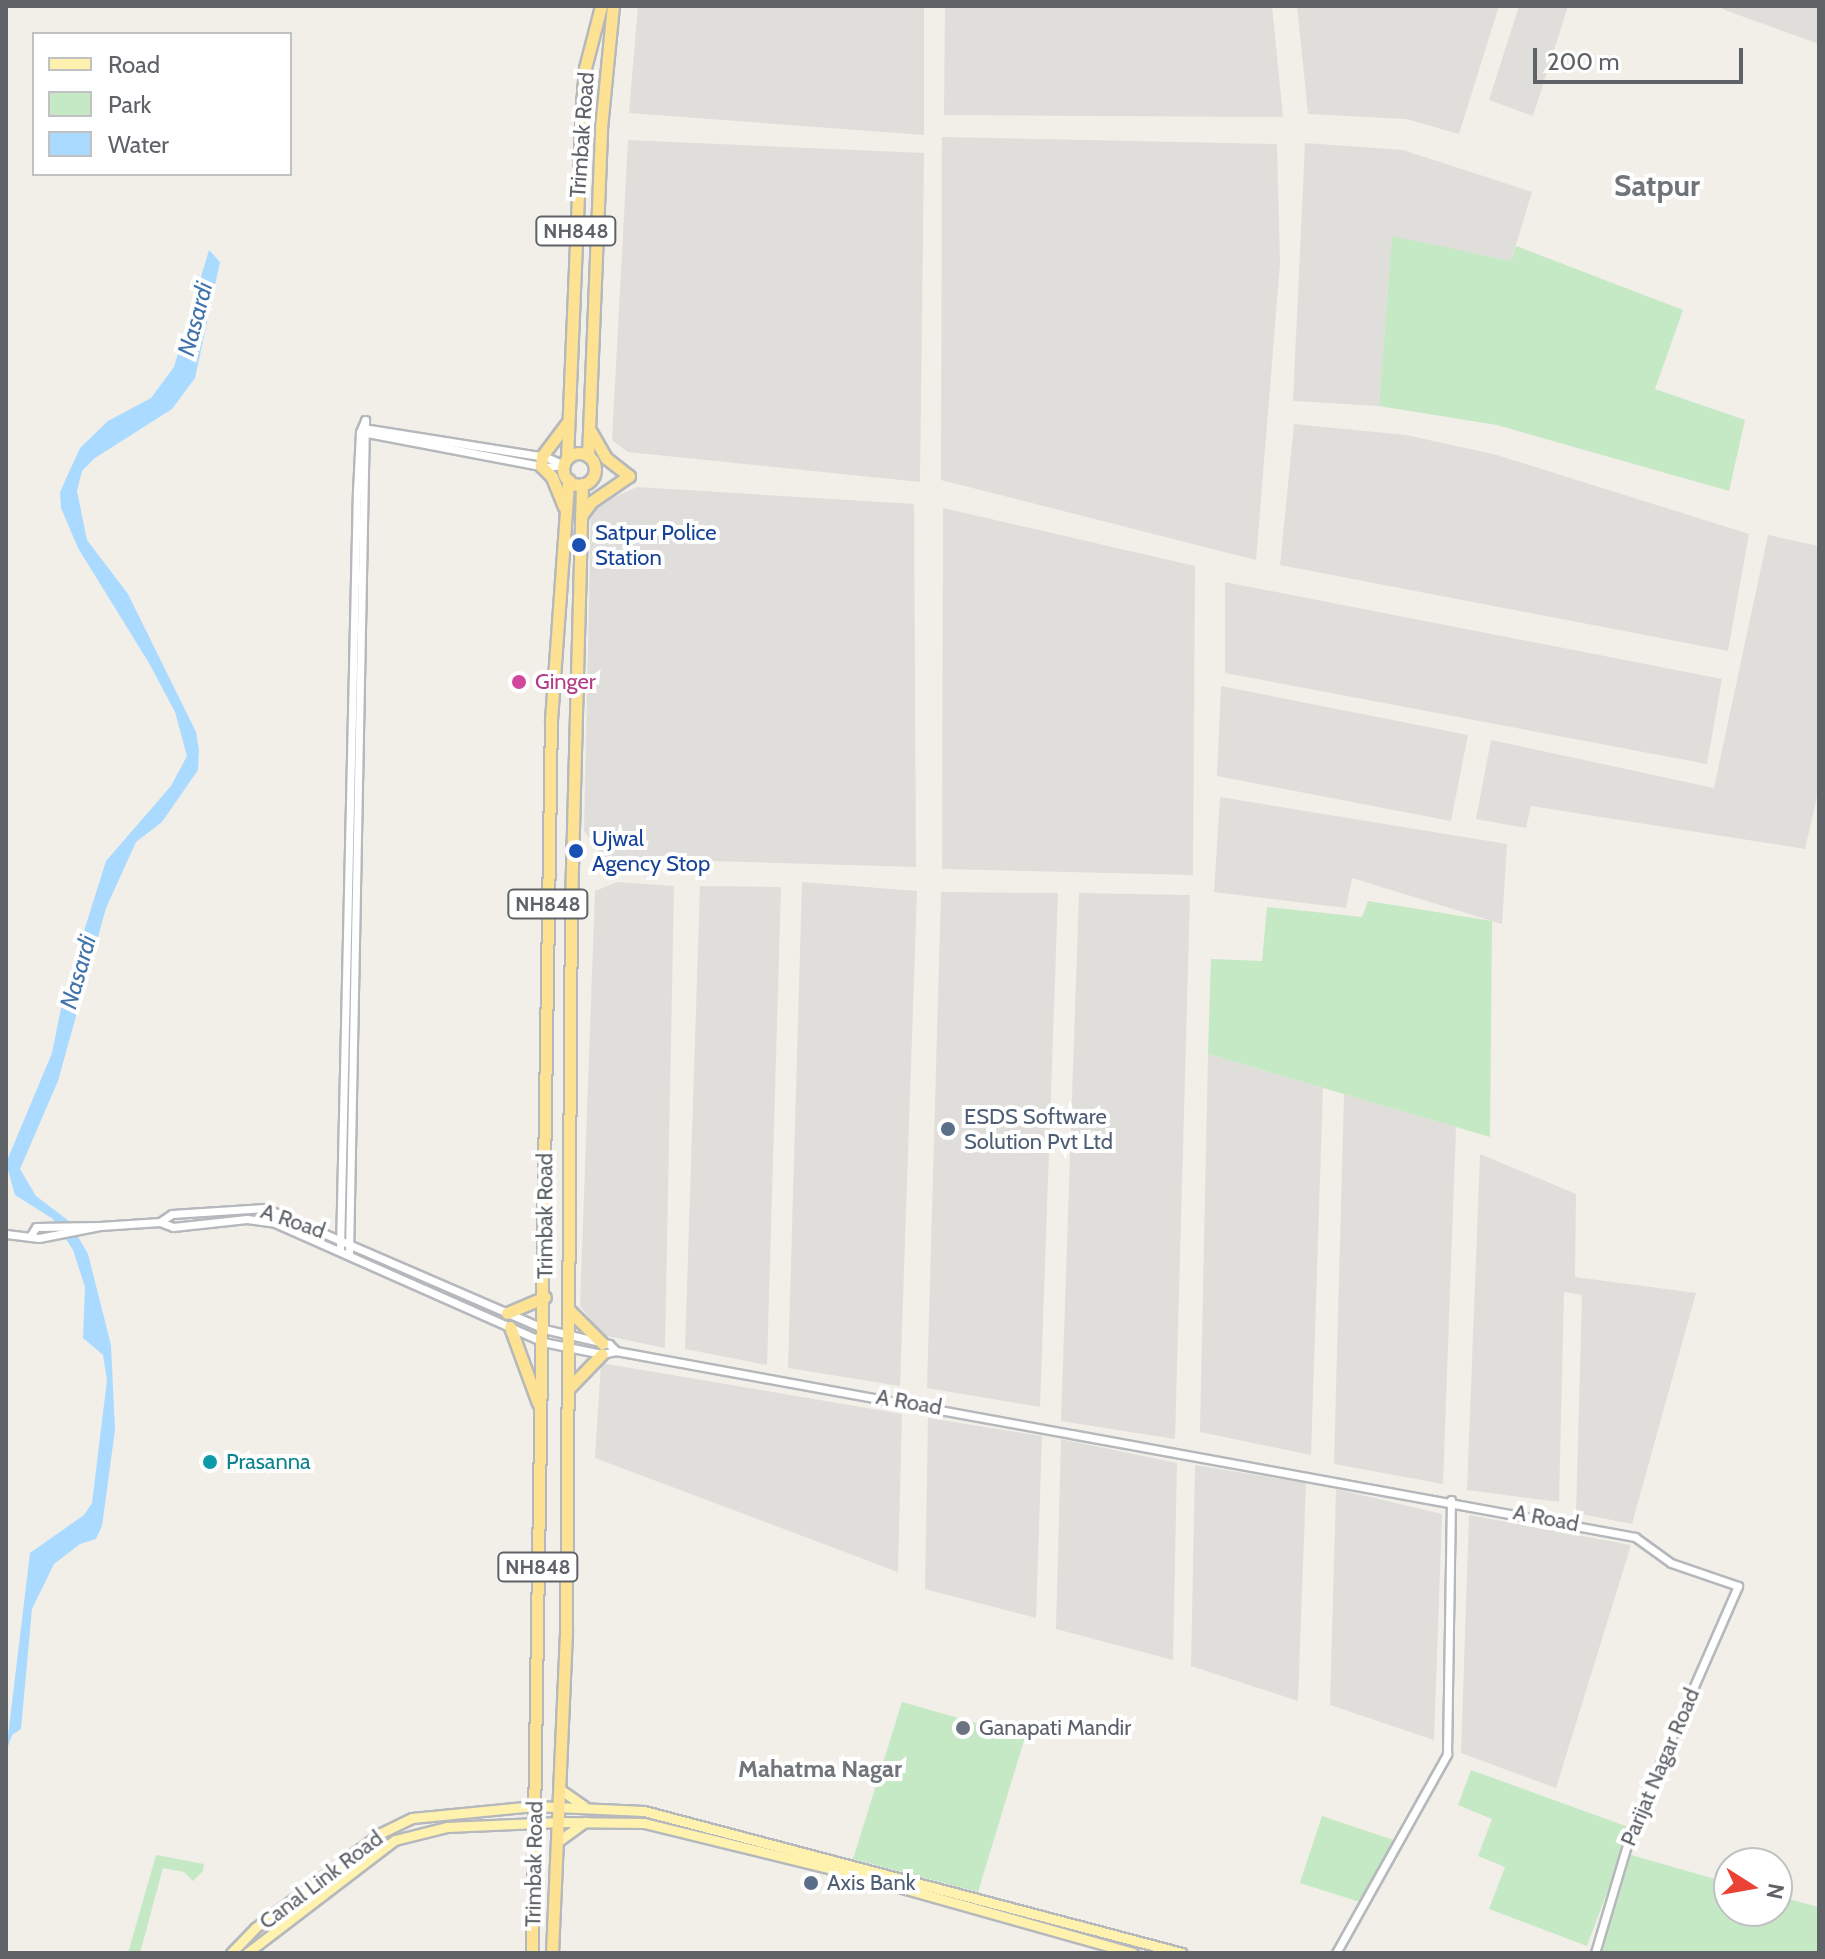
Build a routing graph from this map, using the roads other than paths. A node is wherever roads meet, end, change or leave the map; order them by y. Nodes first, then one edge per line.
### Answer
1 (601, 6) edge
2 (613, 6) edge
3 (570, 416) junction
4 (590, 428) junction
5 (363, 430) junction
6 (588, 456) junction
7 (542, 461) junction
8 (566, 462) junction
9 (568, 480) junction
10 (582, 484) junction
11 (565, 511) junction
12 (581, 516) junction
13 (160, 1222) junction
14 (6, 1234) edge
15 (341, 1238) junction
16 (351, 1242) junction
17 (340, 1250) junction
18 (349, 1254) junction
19 (545, 1297) junction
20 (569, 1310) junction
21 (507, 1313) junction
22 (510, 1327) junction
23 (544, 1329) junction
24 (543, 1342) junction
25 (569, 1343) junction
26 (602, 1349) junction
27 (569, 1388) junction
28 (542, 1419) junction
29 (1451, 1500) junction
30 (1738, 1586) joint
31 (534, 1788) junction
32 (561, 1790) junction
33 (534, 1806) junction
34 (517, 1807) junction
35 (561, 1808) junction
36 (589, 1809) junction
37 (534, 1822) junction
38 (560, 1822) junction
39 (585, 1822) junction
40 (517, 1823) junction
41 (535, 1840) junction
42 (560, 1840) junction
43 (231, 1953) edge
44 (247, 1953) edge
45 (532, 1953) edge
46 (552, 1953) edge
47 (1133, 1953) edge
48 (1182, 1953) edge
49 (1336, 1953) edge
50 (1595, 1953) edge

1 - 3 highway, Trimbak Road / NH848
2 - 4 highway, Trimbak Road / NH848
3 - 7 highway
3 - 8 highway, Trimbak Road / NH848
4 - 6 highway, Trimbak Road / NH848
4 - 12 highway
5 - 7 street
5 - 15 street
5 - 16 street
6 - 8 highway
6 - 10 highway
7 - 8 street
7 - 11 highway
8 - 9 highway
9 - 10 highway
9 - 11 highway, Trimbak Road / NH848
10 - 12 highway
11 - 19 highway, Trimbak Road / NH848
12 - 20 highway, NH848
13 - 14 street, A Road
13 - 15 street, A Road
13 - 17 street
15 - 16 street, A Road
15 - 17 street
16 - 18 street
16 - 21 street, A Road
17 - 18 street
18 - 22 street
19 - 21 highway
19 - 23 highway, Trimbak Road / NH848
20 - 25 highway, NH848
20 - 26 highway
21 - 23 street, A Road
22 - 24 street
22 - 28 highway
23 - 24 highway, Trimbak Road / NH848
23 - 25 street, A Road
24 - 25 street
24 - 28 highway, Trimbak Road / NH848
25 - 26 street
25 - 27 highway, NH848
26 - 27 highway
26 - 29 street, A Road
27 - 32 highway, Trimbak Road / NH848
28 - 31 highway, Trimbak Road / NH848
29 - 30 street, A Road
29 - 49 street
30 - 50 street, Parijat Nagar Road
31 - 33 highway, Trimbak Road / NH848
31 - 34 main road
32 - 35 highway, Trimbak Road
32 - 36 main road
33 - 34 main road, Canal Link Road
33 - 35 main road, Canal Link Road
33 - 37 highway, Trimbak Road
34 - 43 main road, Canal Link Road
35 - 36 main road, Canal Link Road
35 - 38 highway, Trimbak Road
36 - 48 main road, Canal Link Road
37 - 38 main road, Canal Link Road
37 - 40 main road, Canal Link Road
37 - 41 highway, Trimbak Road
38 - 39 main road, Canal Link Road
38 - 42 highway, Trimbak Road
39 - 42 main road
39 - 47 main road, Canal Link Road
40 - 41 main road
40 - 44 main road, Canal Link Road
41 - 45 highway, Trimbak Road
42 - 46 highway, Trimbak Road

